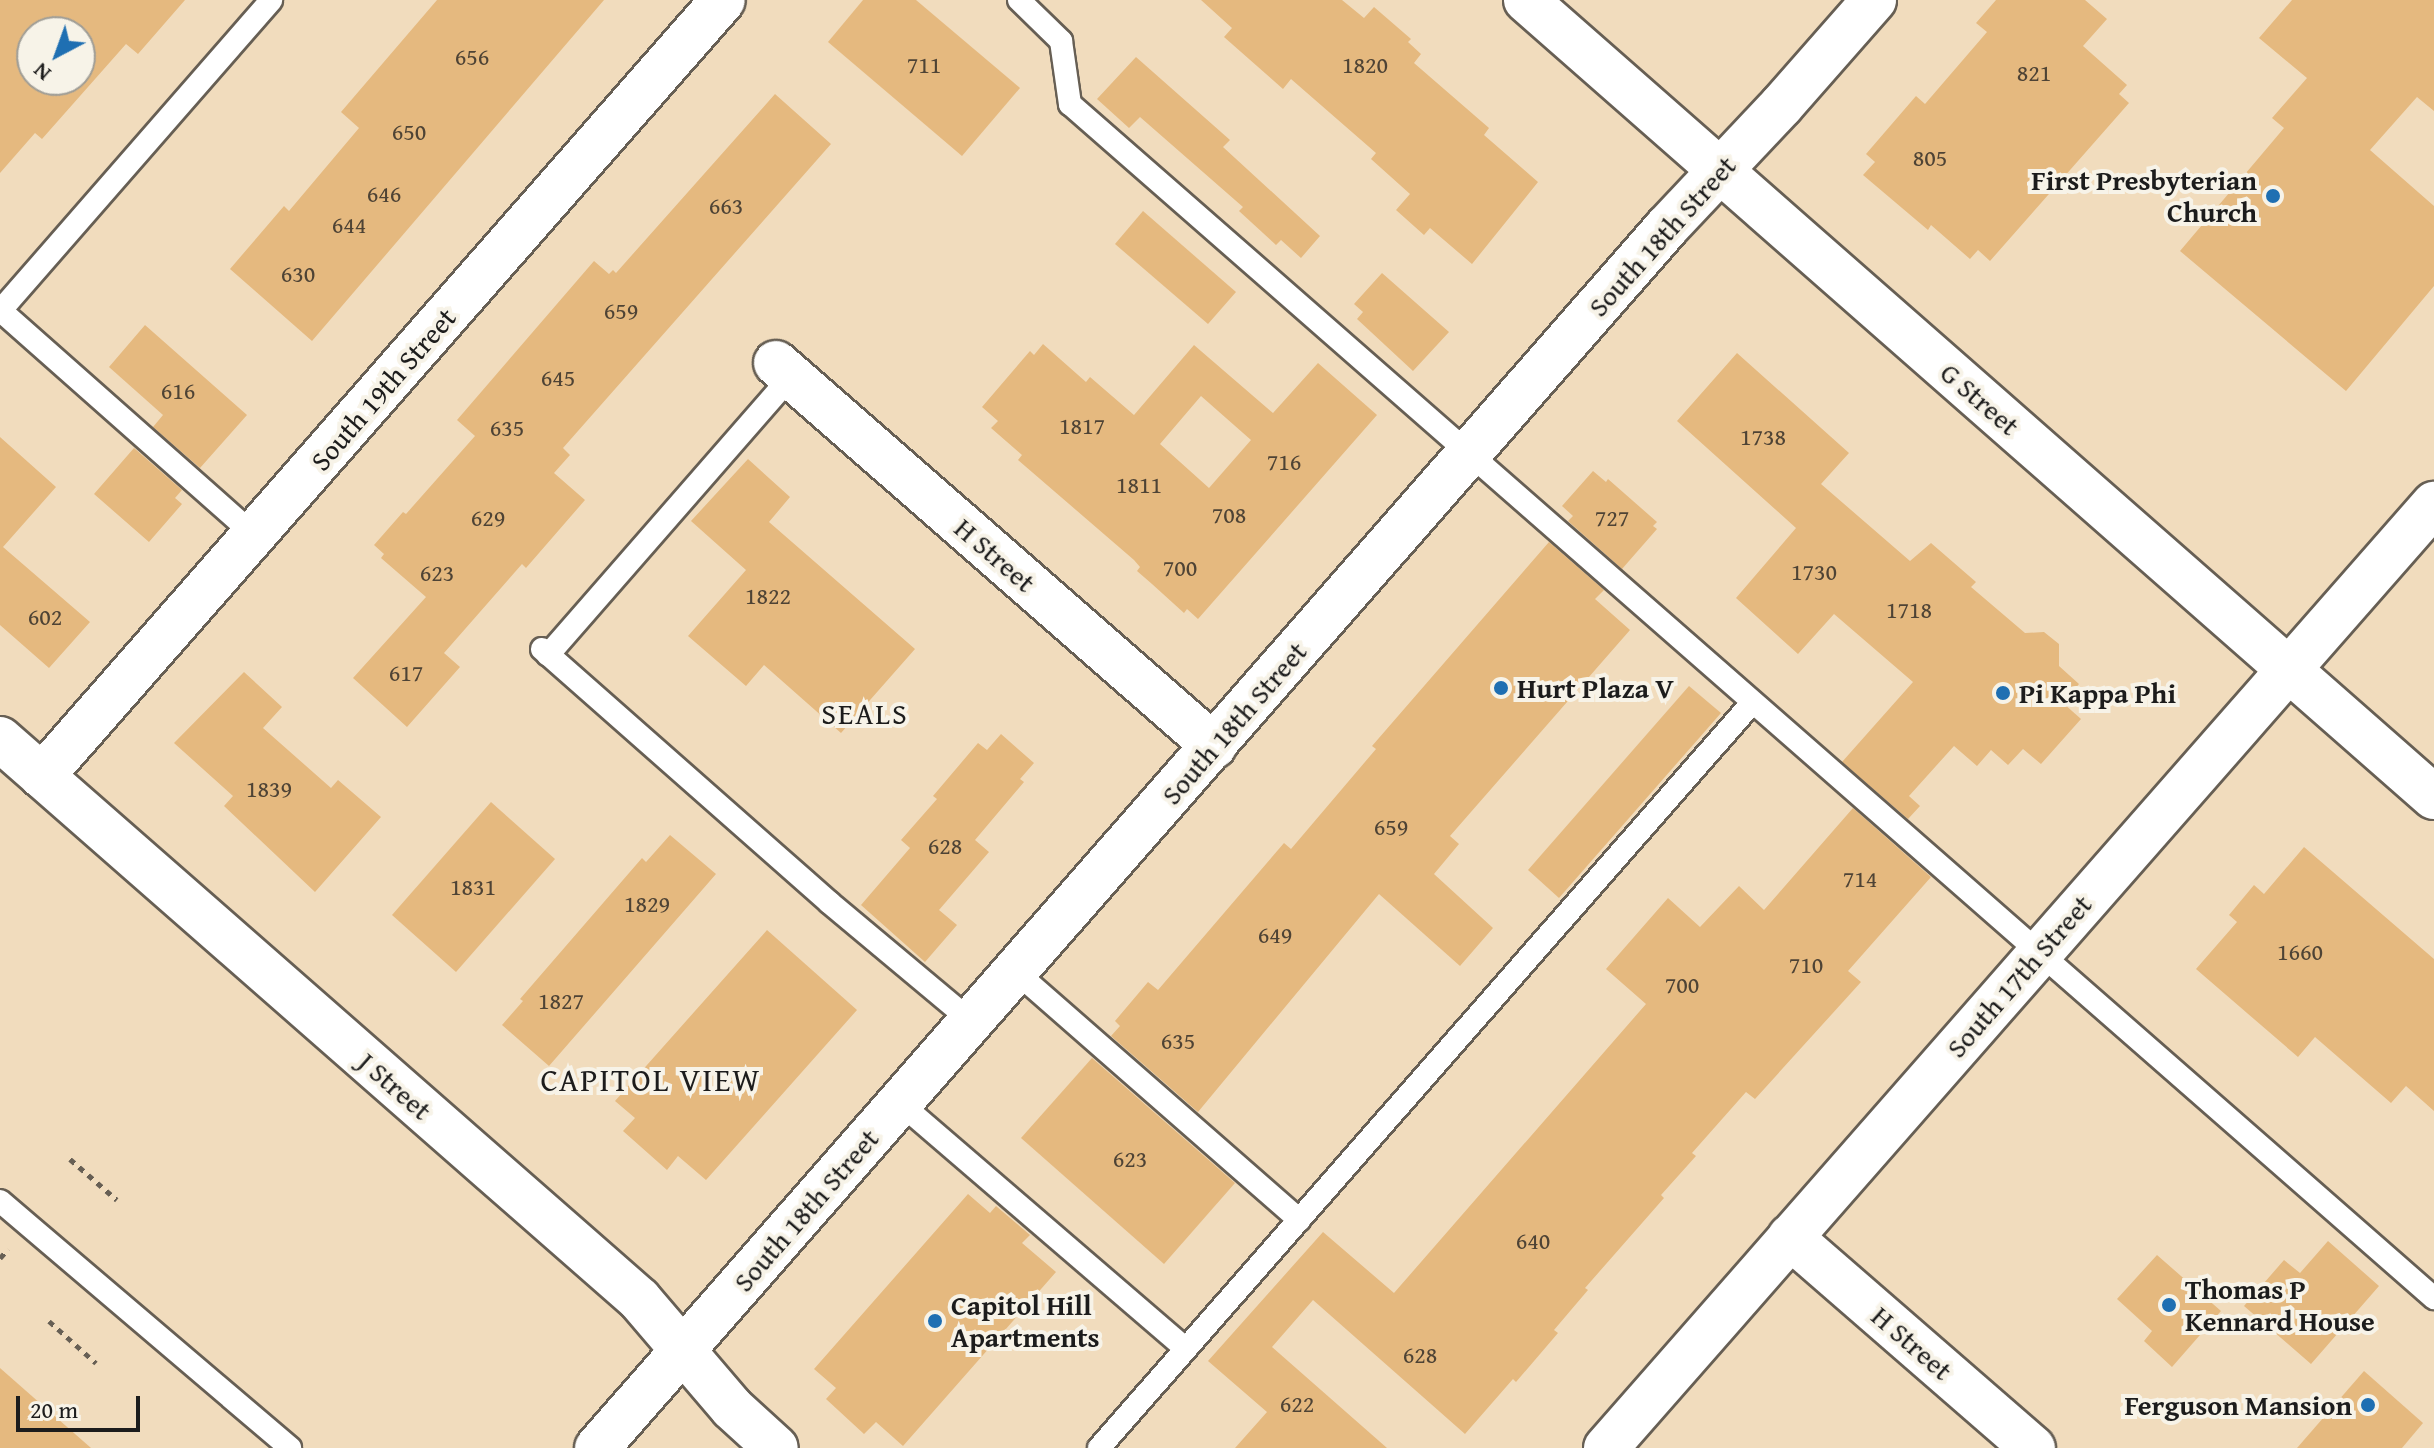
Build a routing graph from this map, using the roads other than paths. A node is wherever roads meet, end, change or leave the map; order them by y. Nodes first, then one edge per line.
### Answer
1 (271, 0) edge
2 (723, 0) edge
3 (1019, 0) edge
4 (1526, 0) edge
5 (1874, 0) edge
6 (1720, 171) junction
7 (0, 310) edge
8 (784, 370) joint
9 (1469, 454) junction
10 (2434, 504) edge
11 (254, 535) junction
12 (2288, 670) junction
13 (1752, 703) junction
14 (0, 739) edge
15 (1214, 746) junction
16 (42, 776) junction
17 (2434, 797) edge
18 (2041, 951) junction
19 (1015, 971) junction
20 (971, 1021) junction
21 (900, 1103) junction
22 (0, 1201) edge
23 (1299, 1220) junction
24 (1790, 1237) junction
25 (2434, 1298) edge
26 (1186, 1349) junction
27 (682, 1350) junction
28 (290, 1448) edge
29 (597, 1448) edge
30 (776, 1448) edge
31 (1099, 1448) edge
32 (1606, 1448) edge
33 (2033, 1448) edge

1 - 7 lane
2 - 11 street, South 19th Street
3 - 9 lane
4 - 6 street, G Street
5 - 6 street, South 18th Street
6 - 9 street, South 18th Street
6 - 12 street, G Street
7 - 11 lane
8 - 15 street, H Street
8 - 20 lane
9 - 13 lane
9 - 15 street, South 18th Street
10 - 12 street, South 17th Street
11 - 16 street, South 19th Street
12 - 17 street, G Street
12 - 18 street, South 17th Street
13 - 18 lane
13 - 23 lane
14 - 16 street, J Street
15 - 19 street, South 18th Street
16 - 27 street, J Street
18 - 24 street, South 17th Street
18 - 25 lane
19 - 20 street, South 18th Street
19 - 23 lane
20 - 21 street, South 18th Street
21 - 26 lane
21 - 27 street, South 18th Street
22 - 28 lane
23 - 26 lane
24 - 32 street, South 17th Street
24 - 33 street, H Street
26 - 31 lane
27 - 29 street, South 18th Street
27 - 30 street, J Street

